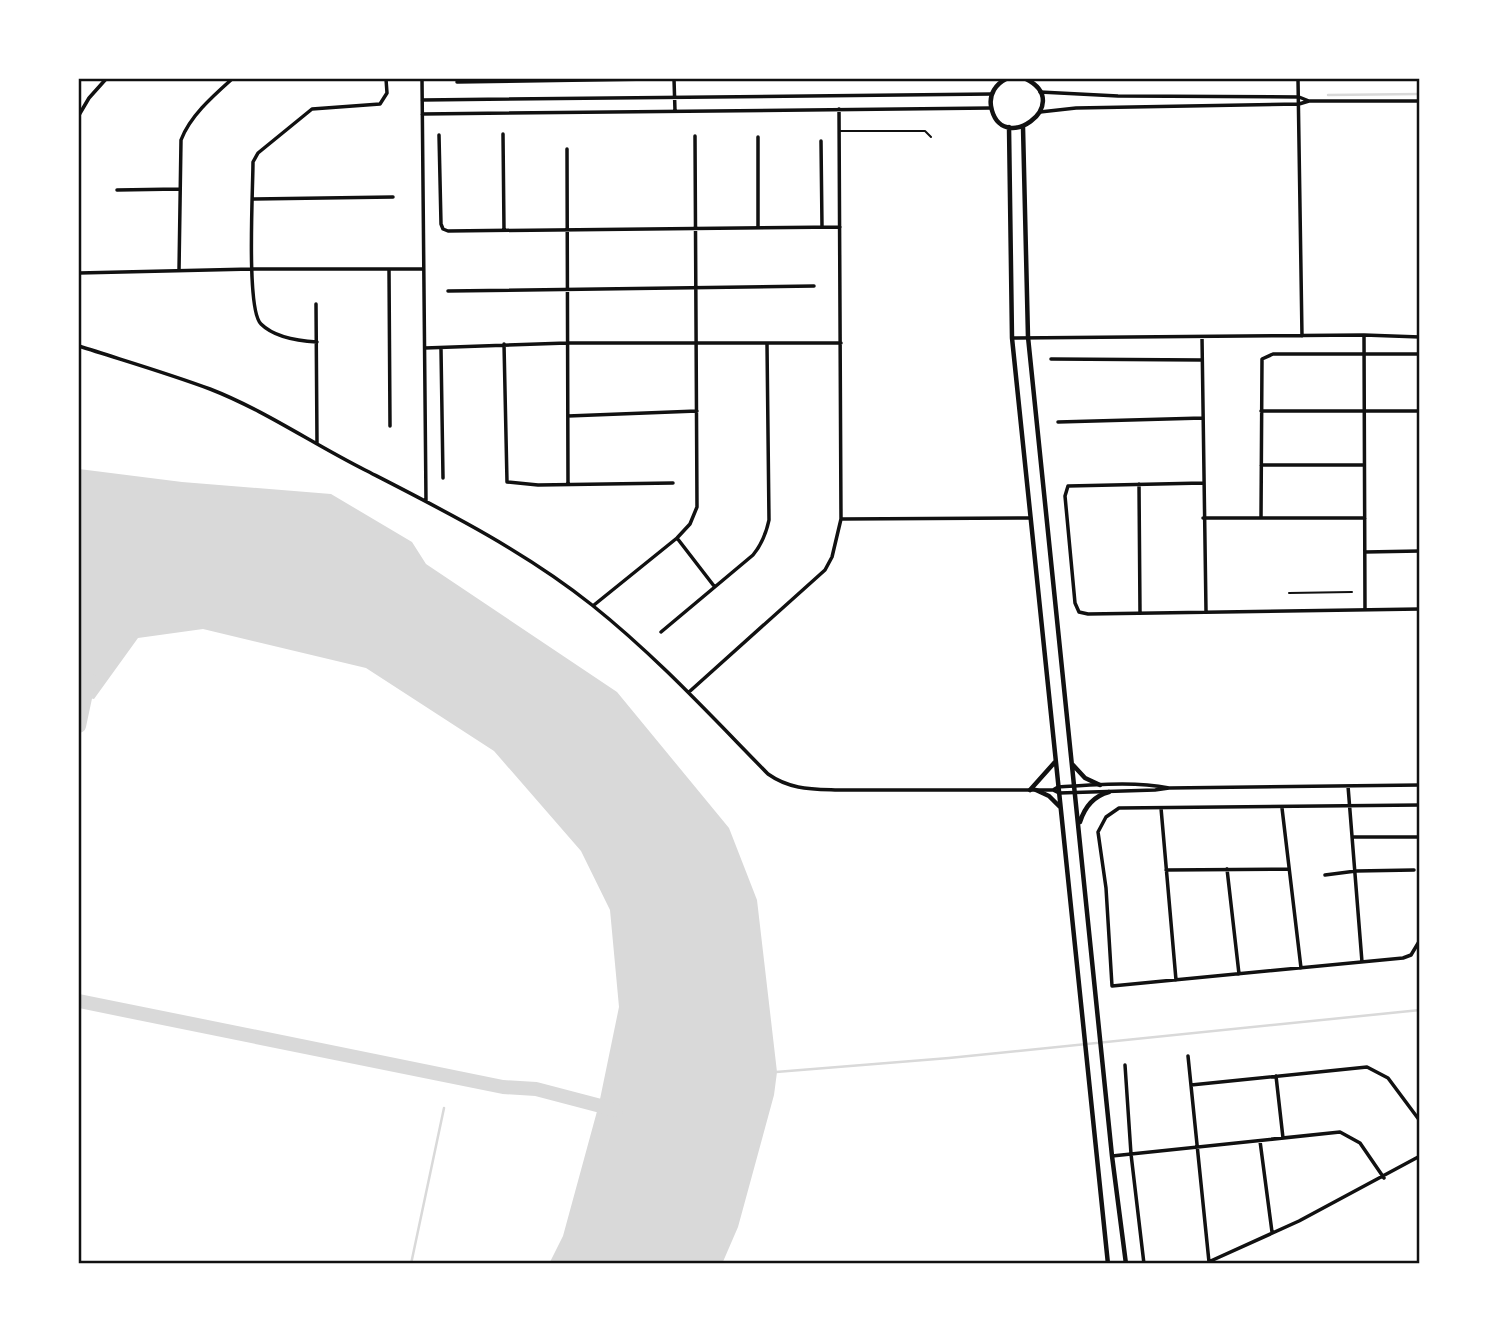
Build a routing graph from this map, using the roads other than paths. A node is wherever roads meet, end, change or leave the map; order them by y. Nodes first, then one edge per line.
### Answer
1 (106, 79) edge
2 (232, 79) edge
3 (386, 79) edge
4 (422, 79) edge
5 (584, 79) edge
6 (652, 79) edge
7 (674, 79) edge
8 (1006, 79) edge
9 (1026, 79) edge
10 (1298, 79) edge
11 (533, 80) edge
12 (457, 82) dead end
13 (1040, 92) junction
14 (992, 94) junction
15 (1298, 97) junction
16 (674, 98) junction
17 (422, 100) junction
18 (1309, 101) junction
19 (1420, 101) edge
20 (1299, 104) junction
21 (991, 108) junction
22 (839, 109) junction
23 (675, 111) junction
24 (1040, 112) junction
25 (422, 114) junction
26 (79, 116) edge
27 (1009, 127) junction
28 (1023, 127) junction
29 (839, 131) junction
30 (503, 134) dead end
31 (439, 135) dead end
32 (695, 136) dead end
33 (931, 136) dead end
34 (758, 137) dead end
35 (821, 141) dead end
36 (567, 149) dead end
37 (179, 189) junction
38 (117, 190) dead end
39 (393, 197) dead end
40 (253, 199) junction
41 (822, 227) junction
42 (840, 227) junction
43 (758, 228) junction
44 (696, 229) junction
45 (567, 230) junction
46 (504, 231) junction
47 (389, 268) junction
48 (252, 269) junction
49 (423, 269) junction
50 (179, 271) junction
51 (79, 273) edge
52 (814, 286) dead end
53 (696, 287) junction
54 (567, 289) junction
55 (448, 291) dead end
56 (316, 304) dead end
57 (1364, 335) junction
58 (1302, 336) junction
59 (1028, 337) junction
60 (1202, 337) junction
61 (1420, 337) edge
62 (1012, 338) junction
63 (317, 342) junction
64 (567, 343) junction
65 (841, 343) junction
66 (504, 344) junction
67 (696, 344) junction
68 (767, 344) junction
69 (79, 346) edge
70 (425, 348) junction
71 (442, 349) junction
72 (1364, 354) junction
73 (1420, 354) edge
74 (1051, 359) dead end
75 (1202, 360) junction
76 (697, 411) junction
77 (1261, 411) junction
78 (1364, 411) junction
79 (1420, 411) edge
80 (568, 416) junction
81 (1202, 418) junction
82 (1058, 422) dead end
83 (390, 426) dead end
84 (317, 443) junction
85 (1261, 465) junction
86 (1364, 465) junction
87 (443, 478) dead end
88 (673, 483) dead end
89 (1203, 483) junction
90 (568, 484) junction
91 (1139, 484) junction
92 (426, 501) junction
93 (1030, 518) junction
94 (1203, 518) junction
95 (1261, 518) junction
96 (1364, 518) junction
97 (841, 519) junction
98 (677, 538) junction
99 (1420, 551) edge
100 (1365, 552) junction
101 (714, 586) junction
102 (1352, 592) dead end
103 (1289, 593) dead end
104 (593, 606) junction
105 (1420, 609) edge
106 (1365, 610) junction
107 (1206, 612) junction
108 (1140, 613) junction
109 (661, 632) dead end
110 (689, 692) junction
111 (1055, 761) junction
112 (1072, 765) junction
113 (1100, 785) junction
114 (1420, 785) edge
115 (1075, 786) junction
116 (1348, 786) junction
117 (1169, 788) junction
118 (1033, 790) junction
119 (1057, 790) junction
120 (1075, 792) junction
121 (1109, 792) junction
122 (1420, 805) edge
123 (1160, 807) junction
124 (1350, 807) junction
125 (1060, 808) junction
126 (1282, 808) junction
127 (1079, 827) junction
128 (1352, 837) junction
129 (1420, 837) edge
130 (1227, 869) junction
131 (1289, 869) junction
132 (1166, 870) junction
133 (1414, 870) dead end
134 (1356, 871) junction
135 (1325, 875) dead end
136 (1420, 940) edge
137 (1362, 962) junction
138 (1301, 968) junction
139 (1239, 974) junction
140 (1176, 980) junction
141 (1188, 1056) dead end
142 (1125, 1065) dead end
143 (1276, 1076) junction
144 (1191, 1085) junction
145 (1420, 1121) edge
146 (1283, 1138) junction
147 (1260, 1141) junction
148 (1197, 1147) junction
149 (1131, 1154) junction
150 (1112, 1156) junction
151 (1420, 1156) edge
152 (1384, 1178) junction
153 (1272, 1234) junction
154 (1209, 1262) junction
155 (1108, 1264) edge
156 (1126, 1264) edge
157 (1144, 1264) edge
158 (1204, 1264) edge

1 - 26 street
2 - 37 street
3 - 40 street
4 - 17 street
5 - 6 street
5 - 11 street
7 - 16 street
8 - 14 street
9 - 13 street
10 - 15 street
11 - 12 street
13 - 15 street
13 - 24 street
14 - 16 street
14 - 21 street
15 - 18 street
15 - 20 street
16 - 17 street
16 - 23 street
17 - 25 street
18 - 19 street
18 - 20 street
20 - 24 street
20 - 58 street
21 - 22 street
21 - 27 street
22 - 23 street
22 - 29 street
23 - 25 street
24 - 28 street
25 - 49 street
27 - 28 street
27 - 62 street
28 - 59 street
29 - 33 lane
29 - 42 street
30 - 46 street
31 - 46 street
32 - 44 street
34 - 43 street
35 - 41 street
36 - 45 street
37 - 38 street
37 - 50 street
39 - 40 street
40 - 48 street
41 - 42 street
41 - 43 street
42 - 65 street
43 - 44 street
44 - 45 street
44 - 53 street
45 - 46 street
45 - 54 street
47 - 48 street
47 - 49 street
47 - 83 street
48 - 50 street
48 - 63 street
49 - 70 street
50 - 51 street
52 - 53 street
53 - 54 street
53 - 67 street
54 - 55 street
54 - 64 street
56 - 63 street
57 - 58 street
57 - 61 street
57 - 72 street
58 - 60 street
59 - 60 street
59 - 62 street
59 - 112 street
60 - 75 street
62 - 93 street
63 - 84 street
64 - 66 street
64 - 67 street
64 - 80 street
65 - 68 street
65 - 97 street
66 - 71 street
66 - 90 street
67 - 68 street
67 - 76 street
68 - 101 street
69 - 84 street
70 - 71 street
70 - 92 street
71 - 87 street
72 - 73 street
72 - 77 street
72 - 78 street
74 - 75 street
75 - 81 street
76 - 80 street
76 - 98 street
77 - 78 street
77 - 85 street
78 - 79 street
78 - 86 street
80 - 90 street
81 - 82 street
81 - 89 street
84 - 92 street
85 - 86 street
85 - 95 street
86 - 96 street
88 - 90 street
89 - 91 street
89 - 94 street
91 - 108 street
91 - 108 street
92 - 104 street
93 - 97 street
93 - 111 street
94 - 95 street
94 - 107 street
95 - 96 street
96 - 100 street
97 - 110 street
98 - 101 street
98 - 104 street
99 - 100 street
100 - 106 street
101 - 109 street
102 - 103 lane
104 - 110 street
105 - 106 street
106 - 107 street
107 - 108 street
110 - 118 street
111 - 118 street
111 - 119 street
112 - 113 street
112 - 115 street
113 - 115 street
113 - 117 street
114 - 116 street
115 - 119 street
115 - 120 street
116 - 117 street
116 - 124 street
117 - 121 street
118 - 119 street
118 - 125 street
119 - 120 street
119 - 125 street
120 - 121 street
120 - 127 street
121 - 127 street
122 - 124 street
123 - 126 street
123 - 132 street
123 - 140 street
124 - 126 street
124 - 128 street
125 - 155 street
126 - 131 street
127 - 150 street
128 - 129 street
128 - 134 street
130 - 131 street
130 - 132 street
130 - 139 street
131 - 138 street
132 - 140 street
133 - 134 street
134 - 135 street
134 - 137 street
136 - 137 street
137 - 138 street
138 - 139 street
139 - 140 street
141 - 144 street
142 - 149 street
143 - 144 street
143 - 145 street
143 - 146 street
144 - 148 street
146 - 147 street
146 - 152 street
147 - 148 street
147 - 153 street
148 - 149 street
148 - 154 street
149 - 150 street
149 - 157 street
150 - 156 street
151 - 152 street
152 - 153 street
153 - 154 street
154 - 158 street

